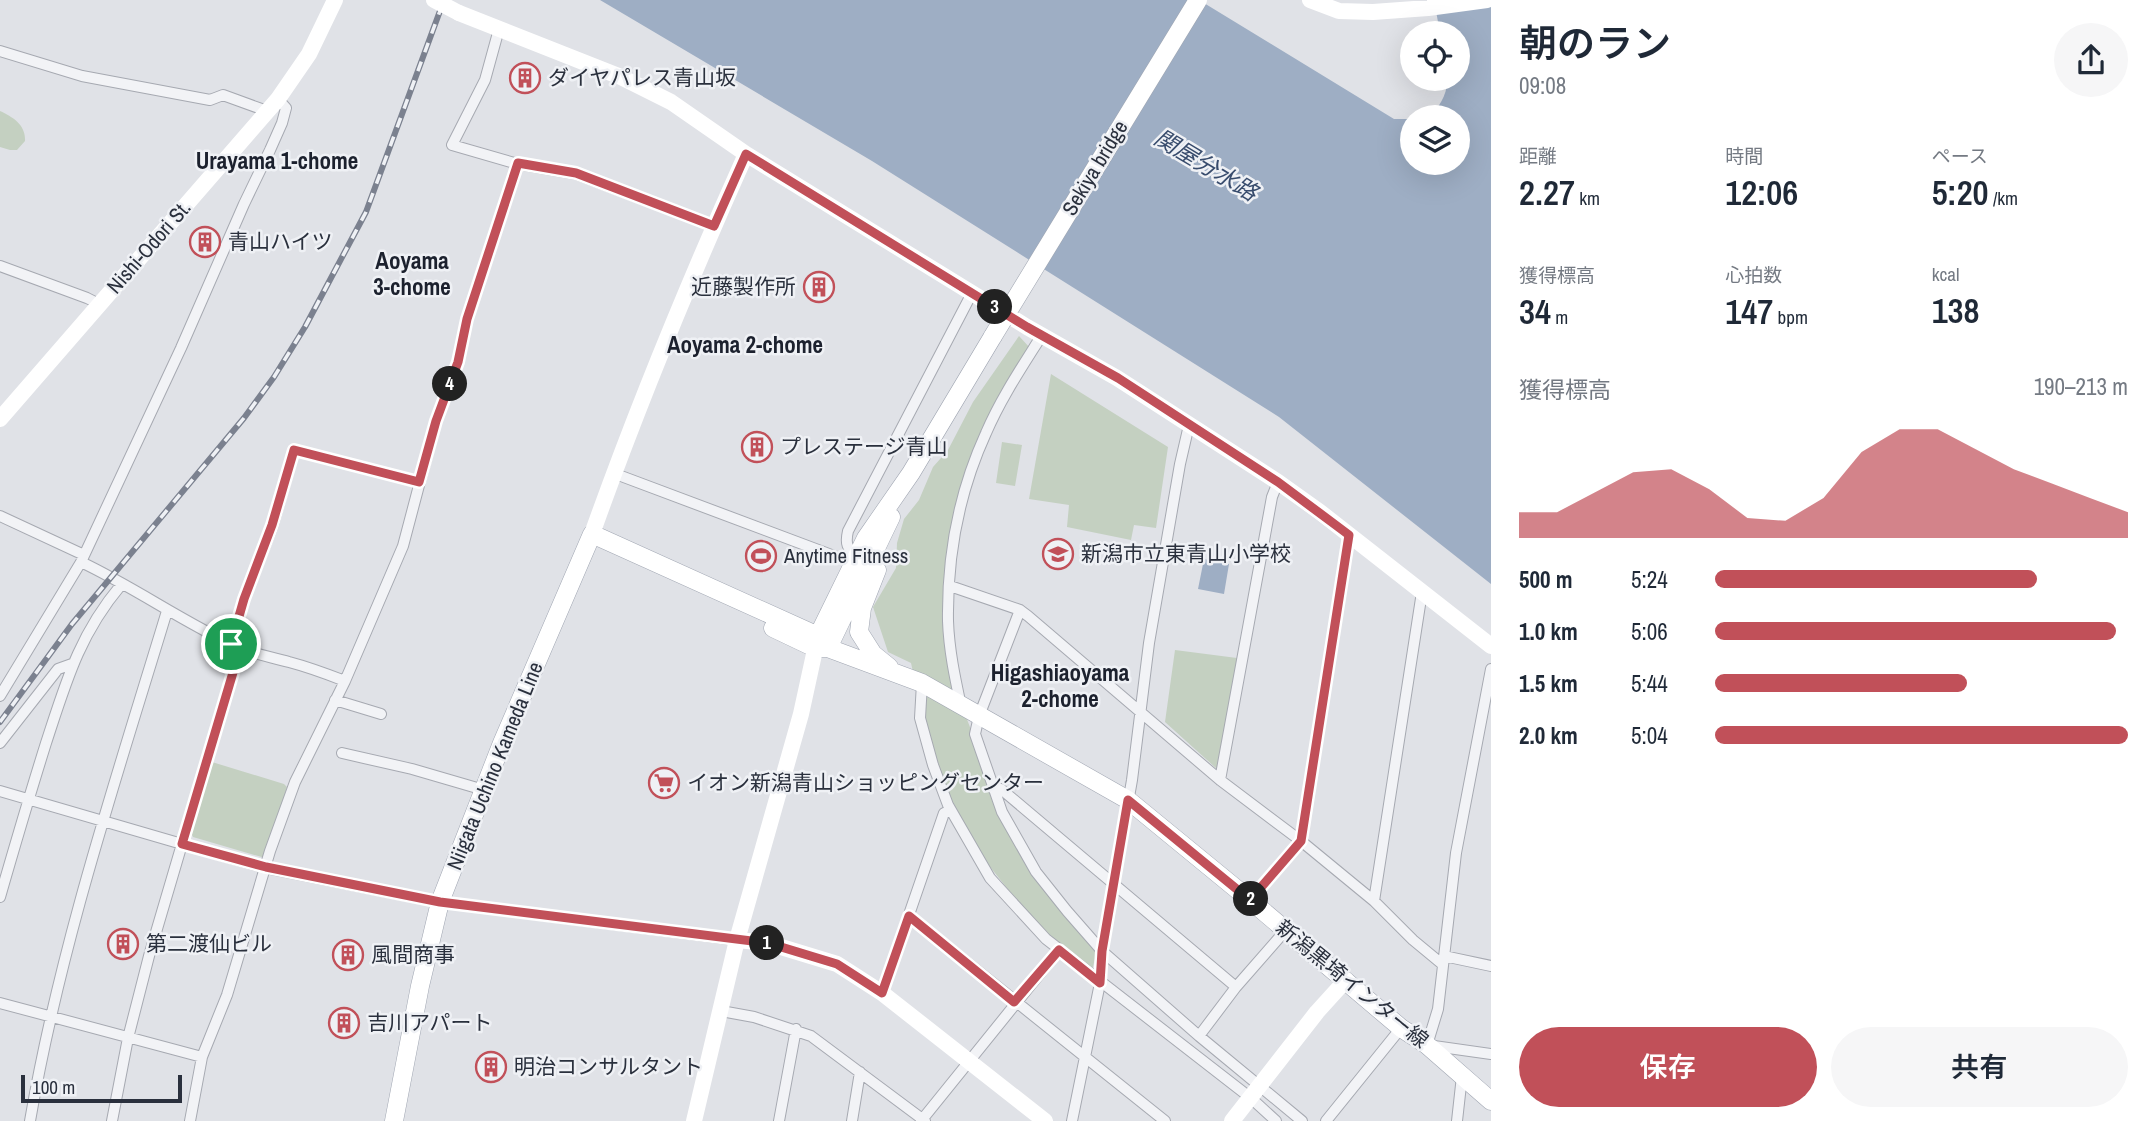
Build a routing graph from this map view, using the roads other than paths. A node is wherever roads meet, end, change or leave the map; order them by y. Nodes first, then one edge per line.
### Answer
1 (335, 0) edge
2 (434, 0) edge
3 (1198, 0) edge
4 (1310, 0) edge
5 (1487, 0) edge
6 (1397, 4) edge
7 (499, 29) junction
8 (0, 51) edge
9 (272, 105) junction
10 (746, 154) junction
11 (518, 163) junction
12 (714, 226) junction
13 (0, 266) edge
14 (972, 293) junction
15 (99, 304) junction
16 (1042, 335) junction
17 (0, 419) edge
18 (1189, 425) junction
19 (613, 473) junction
20 (911, 473) junction
21 (419, 482) junction
22 (1278, 482) junction
23 (893, 513) junction
24 (0, 516) edge
25 (1349, 535) junction
26 (590, 537) junction
27 (82, 558) junction
28 (855, 560) junction
29 (121, 584) junction
30 (950, 586) junction
31 (1422, 592) junction
32 (1020, 610) junction
33 (167, 611) junction
34 (820, 644) junction
35 (1491, 646) edge
36 (236, 647) junction
37 (72, 664) junction
38 (1491, 669) edge
39 (899, 677) junction
40 (345, 681) junction
41 (922, 683) junction
42 (0, 696) edge
43 (335, 699) junction
44 (961, 707) junction
45 (1140, 712) junction
46 (381, 713) dead end
47 (979, 716) junction
48 (0, 743) edge
49 (342, 753) dead end
50 (1220, 780) junction
51 (484, 789) junction
52 (994, 790) junction
53 (0, 791) edge
54 (28, 799) junction
55 (1128, 800) junction
56 (951, 811) junction
57 (103, 822) junction
58 (1301, 841) junction
59 (182, 844) junction
60 (266, 867) junction
61 (1113, 883) junction
62 (0, 897) edge
63 (1250, 900) junction
64 (1374, 901) junction
65 (440, 902) junction
66 (909, 916) junction
67 (1285, 930) junction
68 (737, 940) junction
69 (1059, 950) junction
70 (1102, 951) junction
71 (1443, 960) junction
72 (1491, 966) edge
73 (1346, 980) junction
74 (1100, 983) junction
75 (1236, 986) junction
76 (882, 993) junction
77 (1014, 1002) junction
78 (0, 1003) edge
79 (721, 1011) junction
80 (50, 1017) junction
81 (1401, 1028) junction
82 (796, 1029) junction
83 (1199, 1036) junction
84 (128, 1038) junction
85 (1427, 1045) junction
86 (1491, 1054) edge
87 (1084, 1056) junction
88 (202, 1058) junction
89 (969, 1060) junction
90 (860, 1072) junction
91 (1462, 1076) junction
92 (1255, 1093) junction
93 (1491, 1101) edge
94 (923, 1120) edge
95 (30, 1121) edge
96 (112, 1121) edge
97 (190, 1121) edge
98 (394, 1121) edge
99 (694, 1121) edge
100 (779, 1121) edge
101 (852, 1121) edge
102 (1045, 1121) edge
103 (1072, 1121) edge
104 (1165, 1121) edge
105 (1232, 1121) edge
106 (1276, 1121) edge
107 (1302, 1121) edge
108 (1326, 1121) edge
109 (1457, 1121) edge

1 - 9 street, Nishi-Odori St.
2 - 7 street, bridge
3 - 20 main road, Sekiya bridge, bridge
4 - 6 street
5 - 6 street
7 - 10 street
7 - 11 street
8 - 9 street
9 - 15 street, Nishi-Odori St.
9 - 27 street
10 - 12 street
10 - 14 street
11 - 12 street
11 - 21 street
12 - 19 street
13 - 15 street
14 - 16 street
14 - 28 street
15 - 17 street, Nishi-Odori St.
16 - 18 street
16 - 30 street
18 - 22 street
18 - 45 street
19 - 26 street
19 - 28 street
20 - 23 main road
20 - 28 main road
21 - 36 street
21 - 40 street
22 - 25 street
22 - 50 street
23 - 34 main road
23 - 39 main road
24 - 27 street
25 - 31 street
25 - 58 street
26 - 34 main road
26 - 51 main road, Niigata Uchino Kameda Line
27 - 29 street
27 - 42 street
28 - 34 main road
29 - 33 street
29 - 37 street
30 - 32 street
30 - 44 street
31 - 35 street
31 - 64 street
32 - 45 street
32 - 47 street
33 - 36 street
33 - 57 street
34 - 39 main road, 新潟黒埼インター線
34 - 68 street
36 - 40 street
36 - 59 street
37 - 48 street
37 - 54 street
38 - 71 street
39 - 41 main road, 新潟黒埼インター線
40 - 43 street
41 - 44 main road, 新潟黒埼インター線
41 - 56 street
43 - 46 street
43 - 60 street
44 - 47 main road, 新潟黒埼インター線
45 - 50 street
45 - 55 street
47 - 52 street
47 - 55 main road, 新潟黒埼インター線
49 - 51 street
50 - 58 street
51 - 65 main road, Niigata Uchino Kameda Line
52 - 61 street
52 - 70 street
53 - 54 street
54 - 57 street
54 - 62 street
55 - 61 street
55 - 63 main road, 新潟黒埼インター線
56 - 66 street
56 - 69 street
57 - 59 street
57 - 80 street
58 - 63 street
58 - 64 street
59 - 60 street
59 - 84 street
60 - 65 street
60 - 88 street
61 - 70 street
61 - 75 street
63 - 67 main road, 新潟黒埼インター線
64 - 71 street
65 - 68 street
65 - 98 main road, Niigata Uchino Kameda Line
66 - 76 street
66 - 77 street
67 - 73 main road, 新潟黒埼インター線
67 - 75 street
68 - 76 street
68 - 79 street
69 - 74 street
69 - 77 street
70 - 74 street
70 - 83 street
71 - 72 street
71 - 85 street
73 - 81 main road, 新潟黒埼インター線
73 - 92 street
74 - 87 street
74 - 92 street
75 - 83 street
76 - 89 street
77 - 87 street
77 - 89 street
78 - 80 street
79 - 82 street
79 - 99 street
80 - 84 street
80 - 95 street
81 - 85 main road, 新潟黒埼インター線
81 - 108 street
82 - 90 street
82 - 100 street
83 - 92 street
84 - 88 street
84 - 96 street
85 - 86 street
85 - 91 main road, 新潟黒埼インター線
87 - 103 street
87 - 104 street
88 - 97 street
89 - 94 street
89 - 102 street
90 - 94 street
90 - 101 street
91 - 93 main road, 新潟黒埼インター線
91 - 109 street
92 - 105 street
92 - 106 street
92 - 107 street

